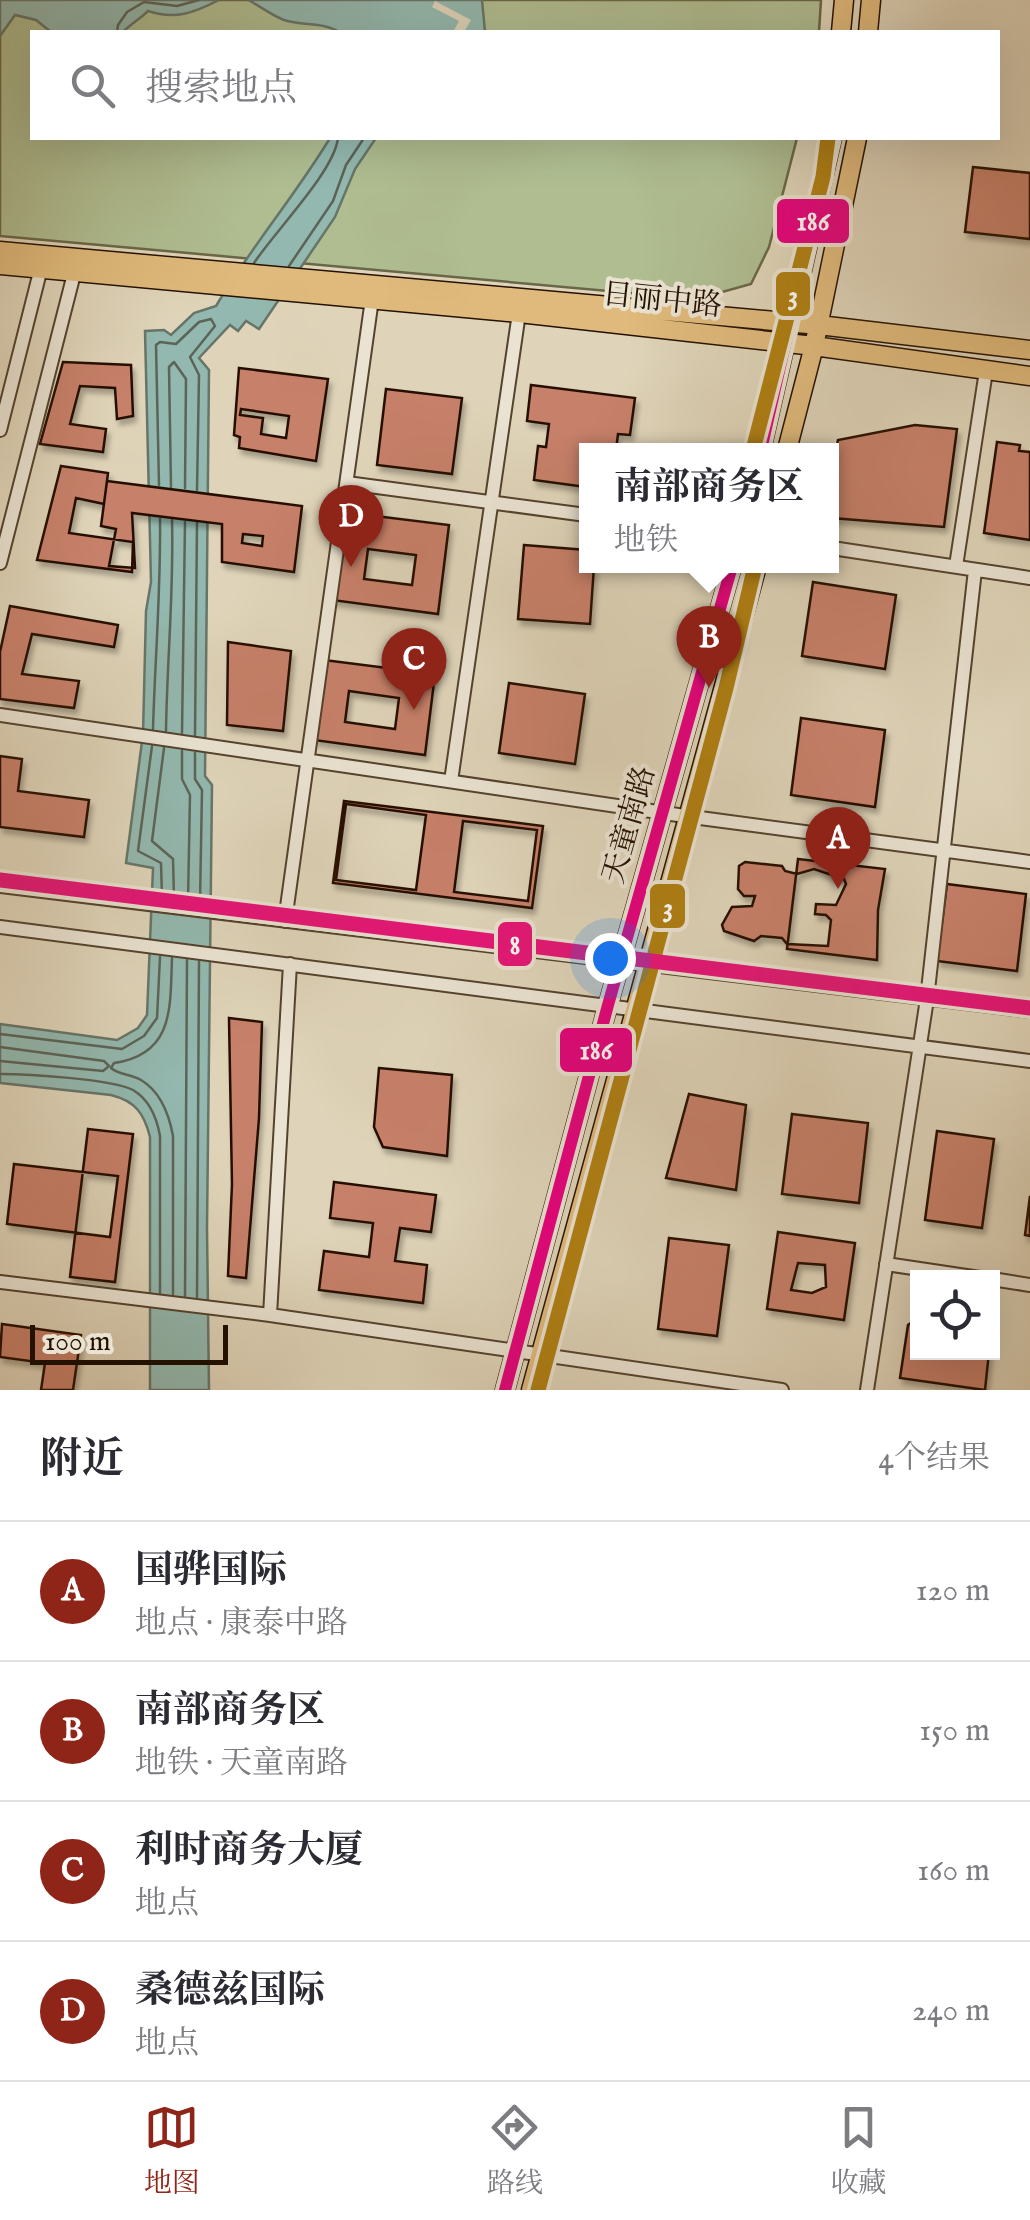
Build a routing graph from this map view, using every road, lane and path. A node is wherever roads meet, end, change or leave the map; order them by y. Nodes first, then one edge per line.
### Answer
1 (844, 0) edge
2 (871, 0) edge
3 (842, 30) edge
4 (868, 30) edge
5 (832, 140) edge
6 (857, 140) edge
7 (0, 252) edge
8 (43, 261) junction
9 (0, 265) edge
10 (75, 270) junction
11 (220, 280) junction
12 (291, 287) junction
13 (372, 299) junction
14 (519, 313) junction
15 (793, 322) junction
16 (818, 325) junction
17 (788, 343) junction
18 (814, 346) junction
19 (1030, 350) edge
20 (986, 371) junction
21 (1030, 376) edge
22 (0, 430) edge
23 (764, 443) edge
24 (789, 443) edge
25 (347, 483) junction
26 (491, 502) junction
27 (579, 514) edge
28 (839, 549) edge
29 (0, 563) edge
30 (956, 566) junction
31 (975, 570) junction
32 (730, 573) edge
33 (754, 573) edge
34 (1030, 578) edge
35 (0, 715) edge
36 (309, 759) junction
37 (451, 780) junction
38 (662, 812) junction
39 (686, 816) junction
40 (944, 850) junction
41 (1030, 862) edge
42 (0, 886) edge
43 (285, 921) junction
44 (0, 927) edge
45 (621, 962) junction
46 (290, 964) junction
47 (646, 965) junction
48 (927, 999) junction
49 (608, 1005) junction
50 (634, 1009) junction
51 (1030, 1011) edge
52 (920, 1046) junction
53 (1030, 1061) edge
54 (886, 1264) junction
55 (926, 1270) edge
56 (1000, 1280) edge
57 (0, 1282) edge
58 (1030, 1284) edge
59 (270, 1316) junction
60 (516, 1352) junction
61 (540, 1356) junction
62 (505, 1390) edge
63 (531, 1390) edge
64 (782, 1390) edge
65 (867, 1390) edge

1 - 3 main road
2 - 4 main road
5 - 15 main road
6 - 16 main road
7 - 8 main road
8 - 9 main road
8 - 10 main road
8 - 11 main road
8 - 22 street
10 - 11 main road
10 - 29 street
11 - 12 main road
12 - 13 main road, 日丽中路
12 - 15 main road, 日丽中路
13 - 14 main road, 日丽中路
13 - 25 street
14 - 17 main road, 日丽中路
14 - 26 street
15 - 16 main road, 日丽中路
15 - 17 main road
16 - 18 main road
16 - 19 main road, 日丽中路
17 - 18 main road, 日丽中路
17 - 23 main road
18 - 20 main road, 日丽中路
18 - 24 main road
20 - 21 main road, 日丽中路
20 - 30 street
25 - 26 street
25 - 36 street
26 - 27 street
26 - 37 street
28 - 30 street
30 - 31 street
31 - 34 street
31 - 40 street
32 - 38 main road, 天童南路
33 - 39 main road, 天童南路
35 - 36 street
36 - 37 street
36 - 43 street
37 - 38 street
38 - 39 street
38 - 45 main road, 天童南路
39 - 40 street
39 - 47 main road, 天童南路
40 - 41 street
40 - 48 street
42 - 43 street
43 - 45 street
44 - 46 street
45 - 47 street
45 - 49 main road, 天童南路
46 - 49 street
46 - 59 street
47 - 48 street
47 - 50 main road, 天童南路
48 - 51 street
48 - 52 street
49 - 50 street
49 - 60 main road, 天童南路
50 - 52 street
50 - 61 main road, 天童南路
52 - 53 street
52 - 54 street
54 - 55 street
54 - 65 street
56 - 58 street
57 - 59 street
59 - 60 street
60 - 61 street
60 - 62 main road, 天童南路
61 - 63 main road, 天童南路
61 - 64 street

